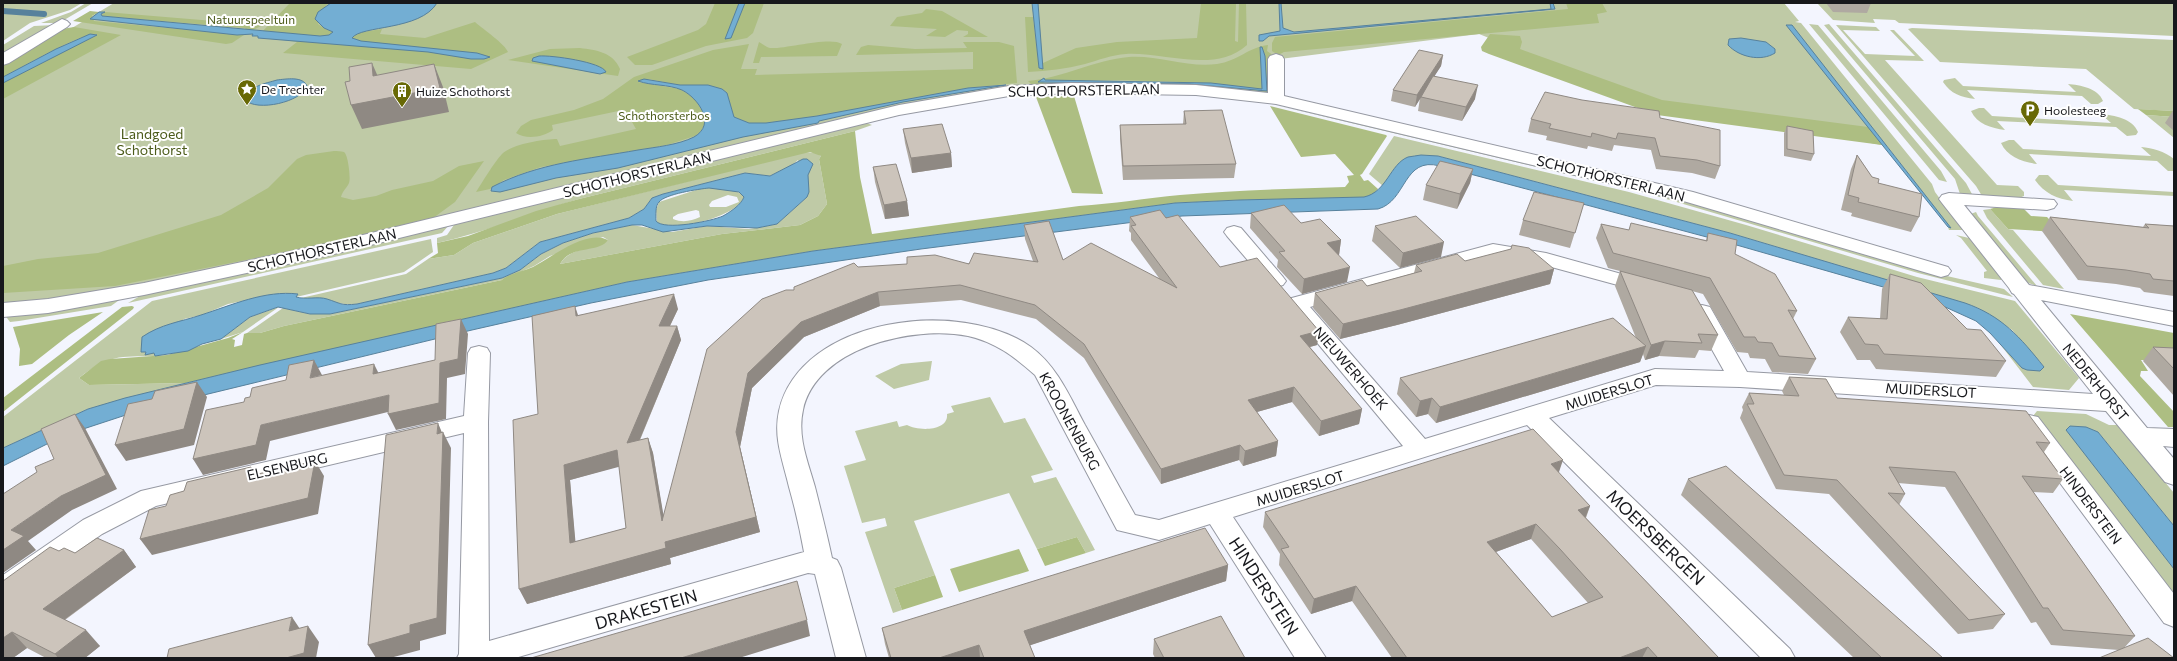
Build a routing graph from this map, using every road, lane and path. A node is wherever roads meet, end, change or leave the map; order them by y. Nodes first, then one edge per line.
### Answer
1 (62, 24) dead end
2 (1276, 59) dead end
3 (3, 60) edge
4 (1276, 99) junction
5 (2047, 204) dead end
6 (1234, 232) dead end
7 (1942, 271) dead end
8 (2019, 289) junction
9 (1665, 292) edge
10 (1688, 298) edge
11 (1296, 304) junction
12 (3, 310) edge
13 (2174, 319) edge
14 (479, 353) dead end
15 (1740, 379) junction
16 (2008, 395) junction
17 (2113, 403) junction
18 (1532, 416) junction
19 (476, 422) junction
20 (2141, 436) junction
21 (2174, 438) edge
22 (1421, 450) junction
23 (2174, 476) edge
24 (1217, 513) junction
25 (820, 564) junction
26 (3, 590) edge
27 (2174, 615) edge
28 (848, 648) edge
29 (473, 658) edge
30 (1311, 658) edge
31 (1780, 658) edge

1 - 3 street
2 - 4 street
4 - 7 street, SCHOTHORSTERLAAN
4 - 12 street, SCHOTHORSTERLAAN
5 - 8 street
6 - 11 street
8 - 13 street
8 - 17 street, NEDERHORST
9 - 11 street
10 - 15 street
11 - 22 street, NIEUWERHOEK
14 - 19 street
15 - 16 street, MUIDERSLOT
15 - 18 street, MUIDERSLOT
16 - 17 street, MUIDERSLOT
16 - 27 street, HINDERSTEIN
17 - 20 street, NEDERHORST
18 - 22 street, MUIDERSLOT
18 - 31 street, MOERSBERGEN
19 - 26 street, ELSENBURG
19 - 29 street
20 - 21 street
20 - 23 street, NEDERHORST
22 - 24 street, MUIDERSLOT
24 - 25 street, KROONENBURG
24 - 30 street, HINDERSTEIN
25 - 28 street, KROONENBURG
25 - 29 street, DRAKESTEIN

